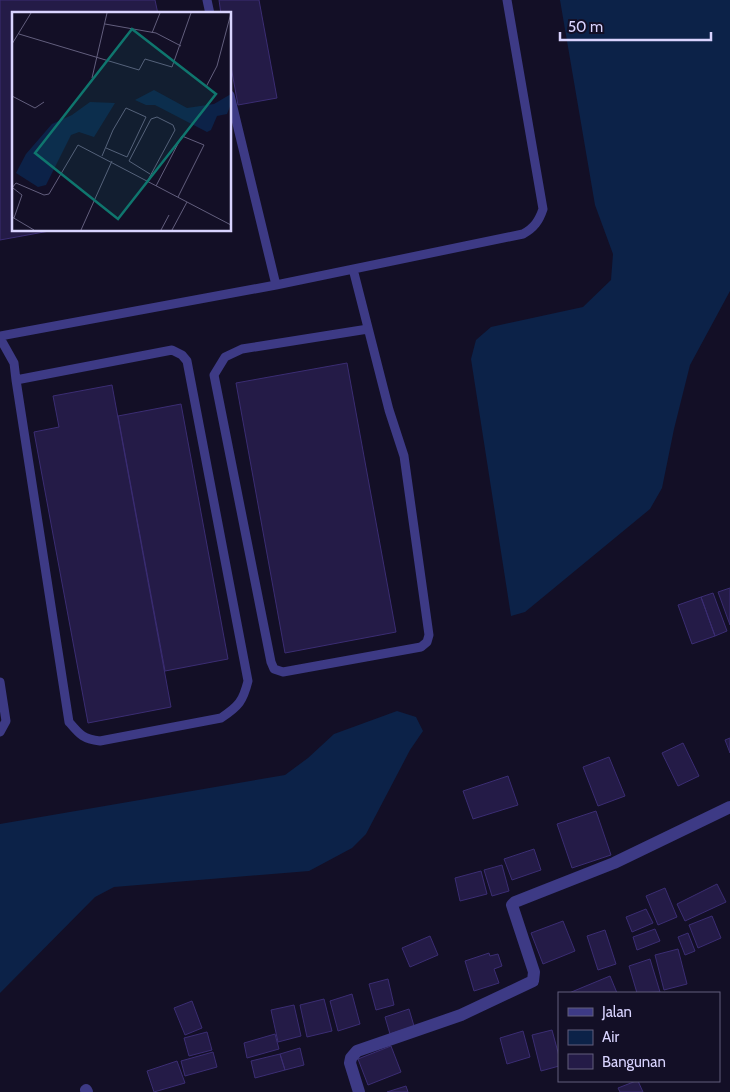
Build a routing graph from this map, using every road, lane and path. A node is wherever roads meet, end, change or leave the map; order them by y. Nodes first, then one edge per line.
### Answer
1 (507, 0) edge
2 (231, 99) edge
3 (353, 269) junction
4 (276, 285) junction
5 (368, 329) junction
6 (0, 337) edge
7 (16, 380) junction
8 (0, 682) edge
9 (0, 732) edge
10 (730, 807) edge
11 (359, 1092) edge

1 - 3 lane
2 - 4 lane
3 - 4 lane
3 - 5 lane
4 - 6 lane
5 - 5 lane
6 - 7 lane
7 - 7 lane
8 - 9 lane
10 - 11 street

